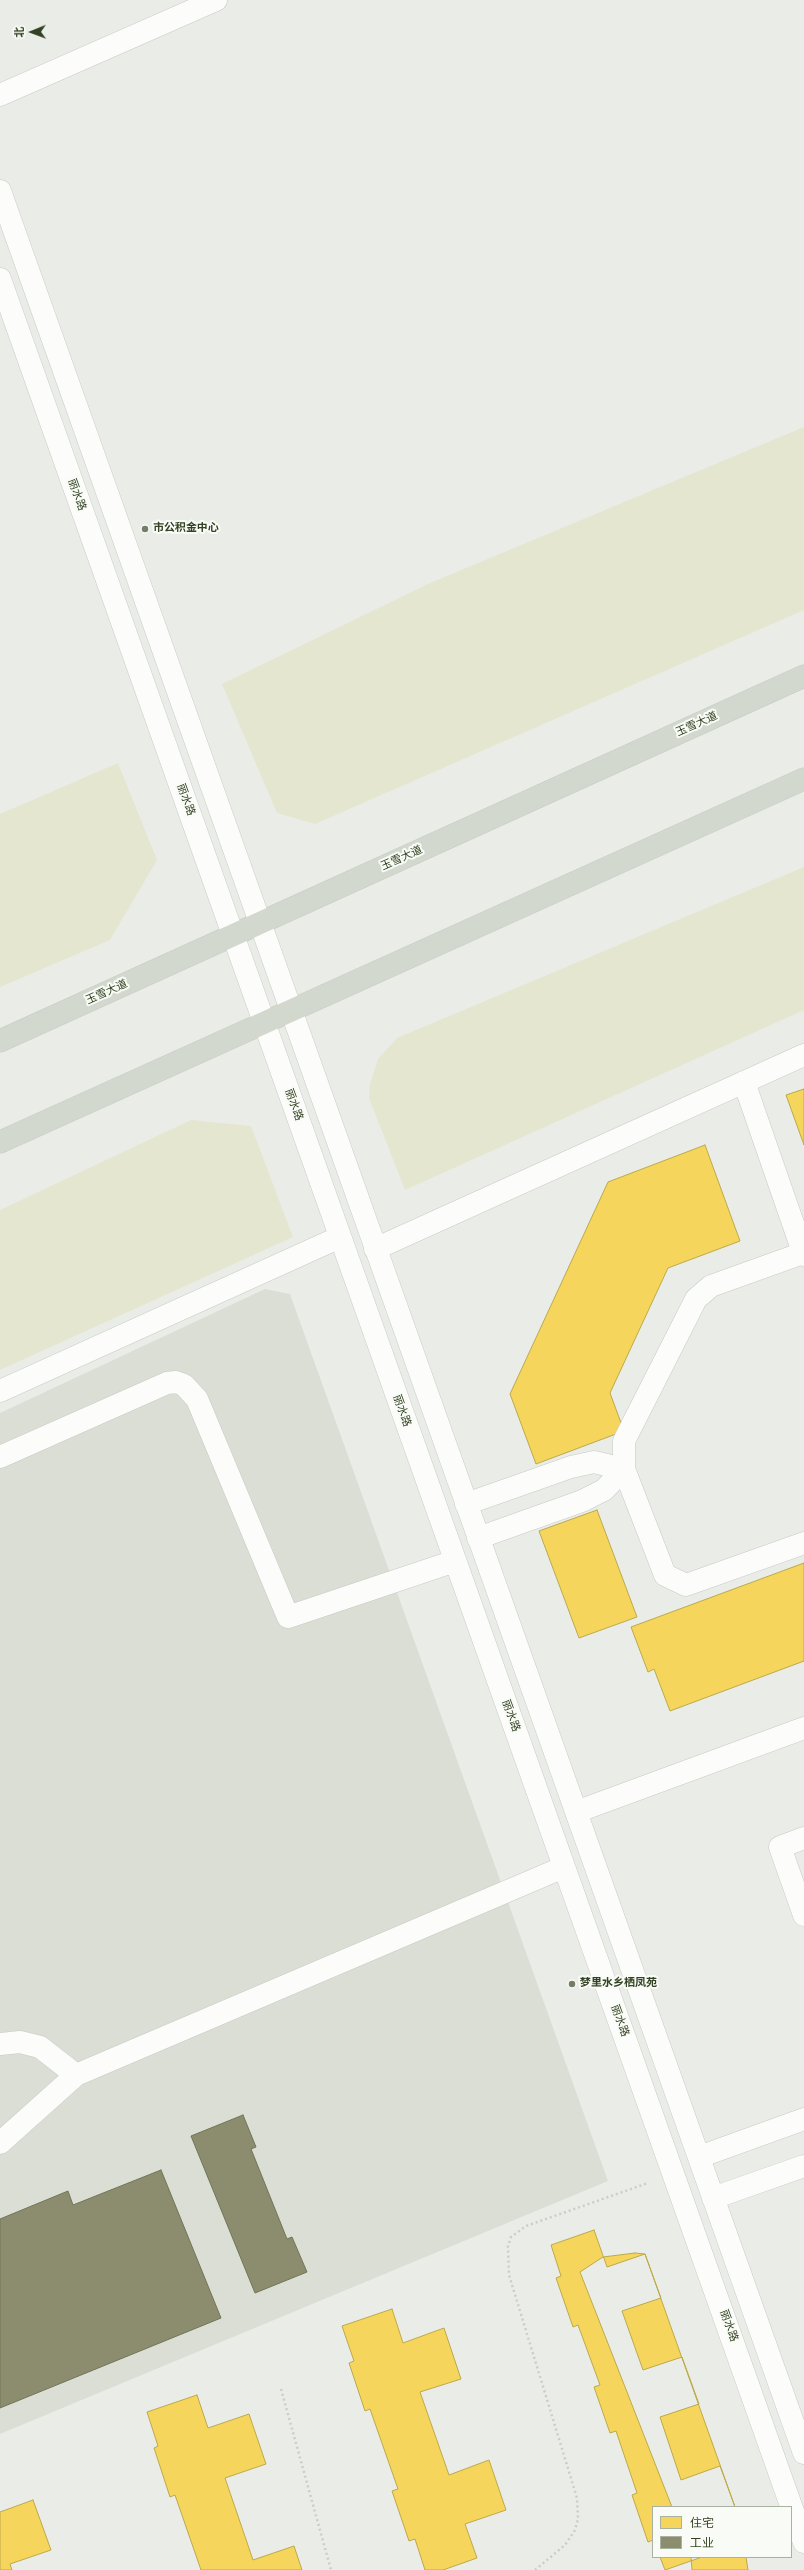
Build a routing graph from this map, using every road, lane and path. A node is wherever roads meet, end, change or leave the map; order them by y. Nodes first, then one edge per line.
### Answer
1 (216, 0) edge
2 (0, 94) edge
3 (0, 191) edge
4 (0, 279) edge
5 (804, 676) edge
6 (804, 779) edge
7 (260, 923) junction
8 (233, 936) junction
9 (291, 1011) junction
10 (264, 1023) junction
11 (0, 1042) edge
12 (804, 1055) edge
13 (744, 1082) junction
14 (0, 1142) edge
15 (340, 1237) junction
16 (376, 1249) junction
17 (804, 1254) edge
18 (0, 1391) edge
19 (0, 1457) edge
20 (624, 1469) junction
21 (466, 1504) junction
22 (478, 1538) junction
23 (804, 1543) edge
24 (455, 1560) junction
25 (804, 1728) edge
26 (576, 1812) junction
27 (804, 1838) edge
28 (564, 1867) junction
29 (804, 1915) edge
30 (0, 2044) edge
31 (76, 2075) junction
32 (804, 2119) edge
33 (0, 2143) edge
34 (699, 2157) junction
35 (804, 2166) edge
36 (673, 2174) junction
37 (713, 2198) junction
38 (281, 2389) dead end
39 (804, 2453) edge
40 (791, 2506) edge
41 (792, 2508) edge
42 (804, 2542) edge
43 (331, 2570) edge
44 (535, 2570) edge

1 - 2 street
3 - 7 street
4 - 8 street, 丽水路
5 - 7 main road, 玉雪大道
6 - 9 main road
7 - 8 main road, 玉雪大道
7 - 9 street
8 - 10 street, 丽水路
8 - 11 main road, 玉雪大道
9 - 10 main road
9 - 16 street
10 - 14 main road
10 - 15 street, 丽水路
12 - 13 street
13 - 16 street
13 - 17 street
15 - 18 street
15 - 24 street, 丽水路
16 - 21 street
17 - 20 street
19 - 24 street
20 - 21 street
20 - 22 street
20 - 23 street
21 - 22 street
22 - 26 street
24 - 28 street, 丽水路
25 - 26 street
26 - 34 street
27 - 29 street
28 - 31 street
28 - 36 street, 丽水路
30 - 31 street
31 - 33 street
32 - 34 street
34 - 37 street
35 - 37 street
36 - 40 street, 丽水路
36 - 44 path
37 - 39 street
38 - 43 path
41 - 42 street, 丽水路

